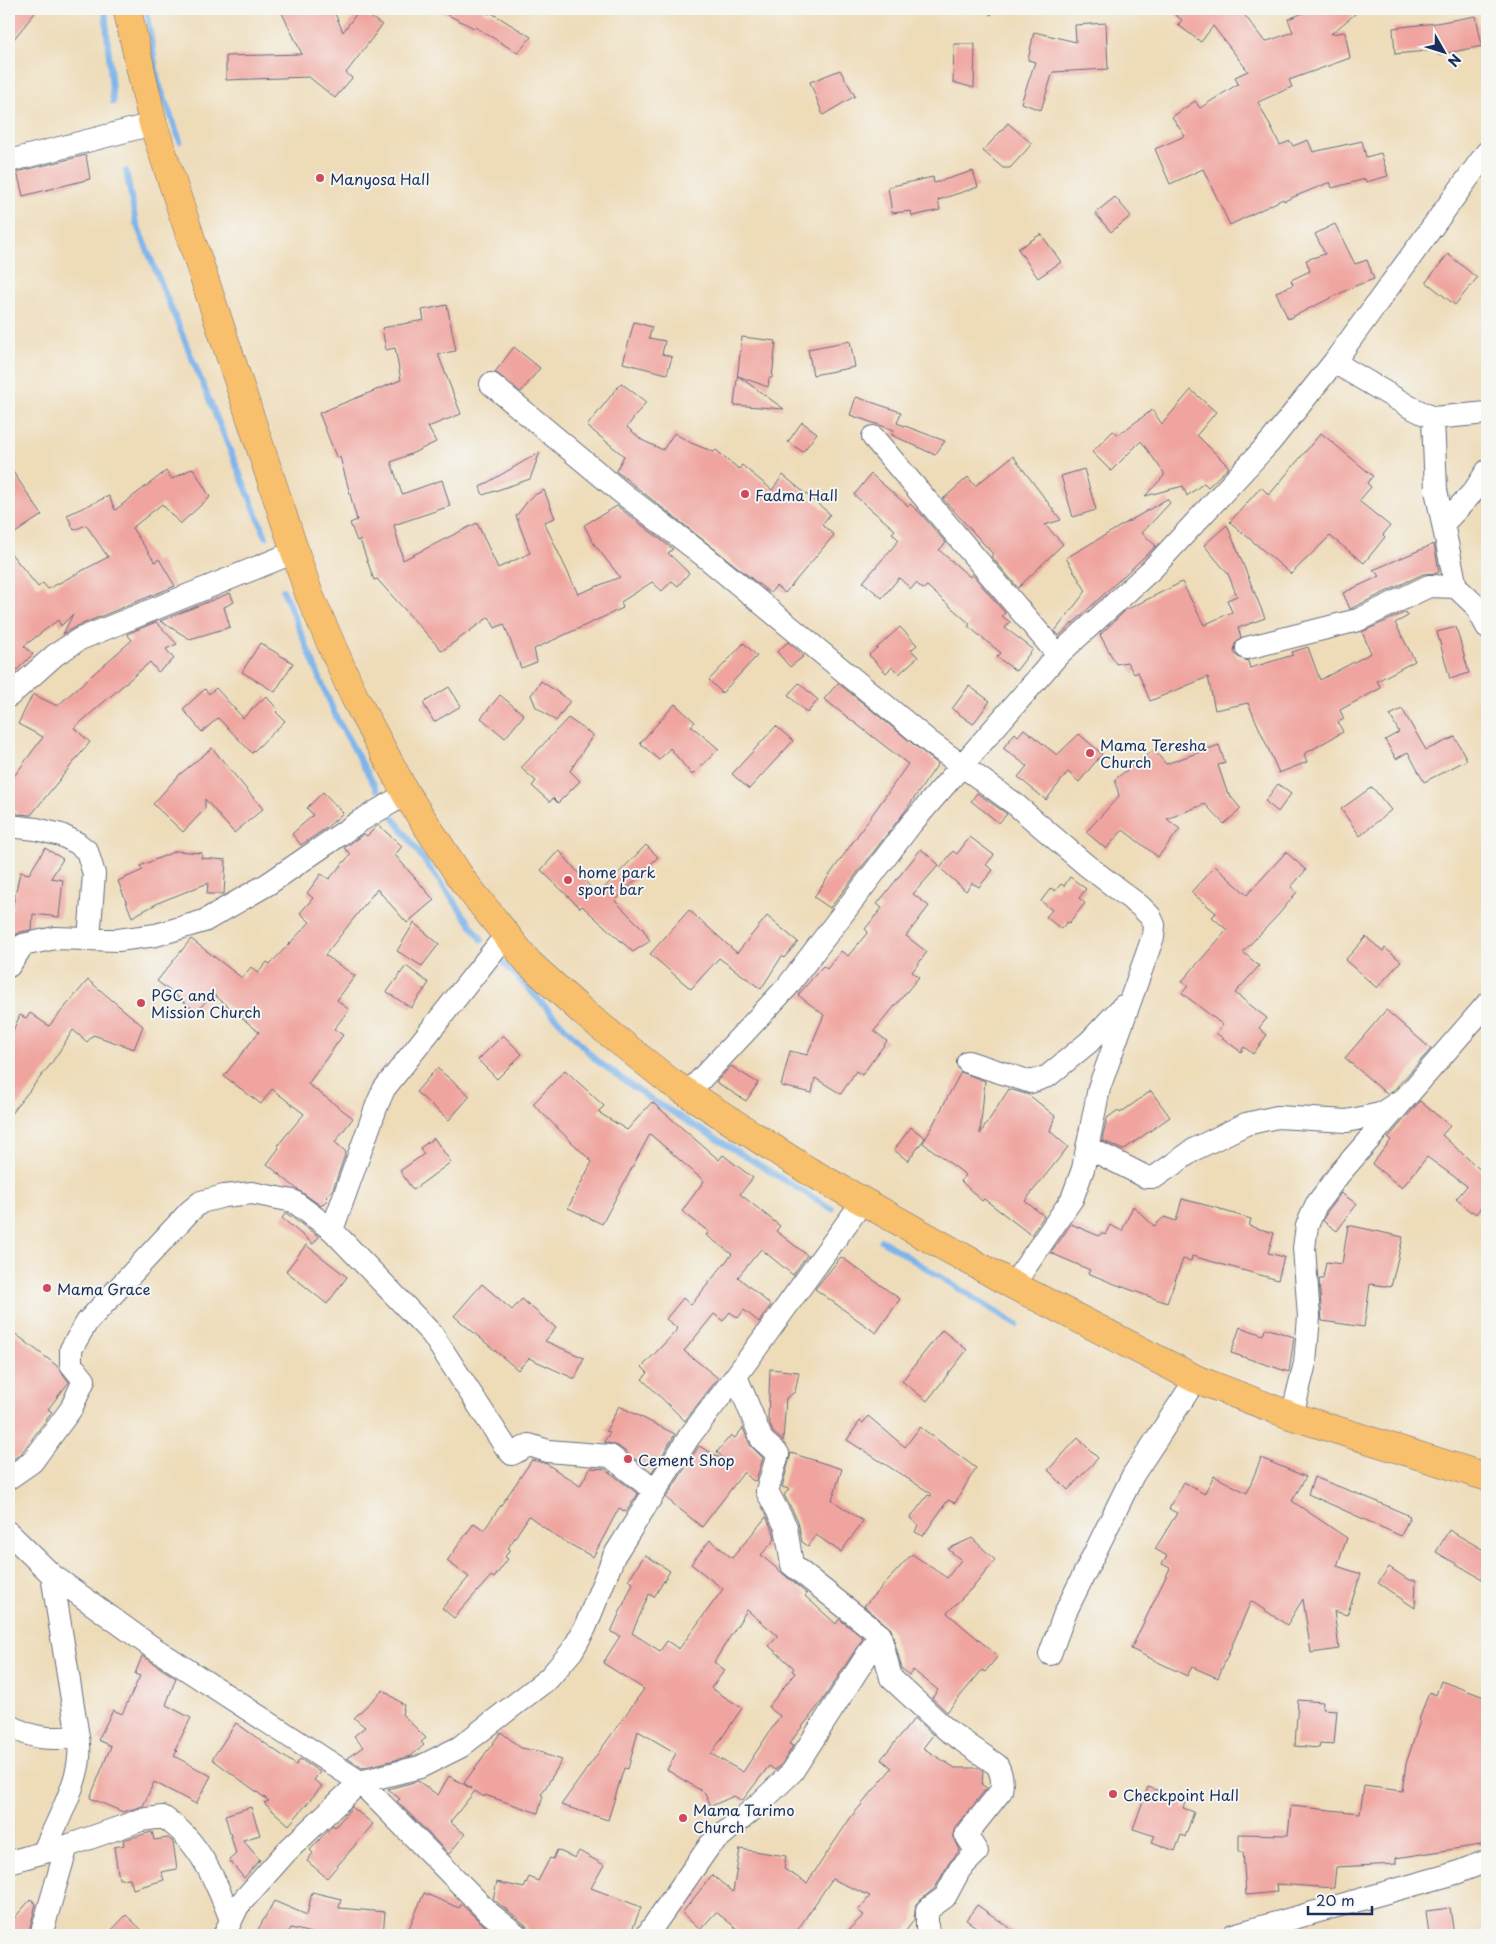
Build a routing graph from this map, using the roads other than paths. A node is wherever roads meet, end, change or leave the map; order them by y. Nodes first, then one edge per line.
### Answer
1 (127, 9) edge
2 (152, 124) junction
3 (1487, 152) edge
4 (9, 161) edge
5 (1334, 362) junction
6 (491, 384) dead end
7 (1487, 414) edge
8 (1433, 418) junction
9 (873, 437) dead end
10 (1487, 471) edge
11 (1444, 523) junction
12 (295, 552) junction
13 (1456, 587) junction
14 (1487, 627) edge
15 (1247, 648) dead end
16 (1058, 656) junction
17 (9, 696) edge
18 (962, 765) junction
19 (406, 794) junction
20 (9, 826) edge
21 (506, 935) junction
22 (89, 939) junction
23 (16, 944) edge
24 (9, 966) edge
25 (1130, 999) junction
26 (1487, 1004) edge
27 (968, 1062) dead end
28 (688, 1093) junction
29 (1409, 1096) junction
30 (1088, 1147) junction
31 (863, 1201) junction
32 (332, 1230) junction
33 (1013, 1285) junction
34 (736, 1376) junction
35 (1196, 1379) junction
36 (1292, 1416) junction
37 (1487, 1477) edge
38 (9, 1478) edge
39 (655, 1491) junction
40 (12, 1543) edge
41 (52, 1575) junction
42 (880, 1635) junction
43 (1050, 1654) dead end
44 (9, 1725) edge
45 (78, 1737) junction
46 (360, 1782) junction
47 (67, 1846) junction
48 (44, 1851) junction
49 (1487, 1861) edge
50 (9, 1862) edge
51 (228, 1927) edge
52 (41, 1935) edge
53 (516, 1935) edge
54 (647, 1935) edge
55 (929, 1935) edge
56 (1233, 1935) edge

1 - 2 main road
2 - 4 street
2 - 12 main road
3 - 5 street
5 - 8 street
5 - 16 street
6 - 18 street
7 - 8 street
8 - 11 street
9 - 16 street
10 - 11 street
11 - 13 street
12 - 17 street
12 - 19 main road
13 - 14 street
13 - 15 street
16 - 18 street
18 - 25 street
18 - 28 street
19 - 21 main road
19 - 22 street
20 - 22 street
21 - 28 main road
21 - 32 street
22 - 23 street
23 - 24 street
25 - 27 street
25 - 30 street
26 - 29 street
28 - 31 main road
29 - 30 street
29 - 36 street
30 - 33 street
31 - 33 main road
31 - 34 street
32 - 38 street
32 - 39 street
33 - 35 main road
34 - 39 street
34 - 42 street
35 - 36 main road
35 - 43 street
36 - 37 main road
39 - 46 street
40 - 41 street
41 - 45 street
41 - 46 street
42 - 54 street
42 - 55 street
44 - 45 street
45 - 48 street
46 - 51 street
46 - 53 street
47 - 48 street
47 - 51 street
47 - 52 street
48 - 50 street
49 - 56 street

